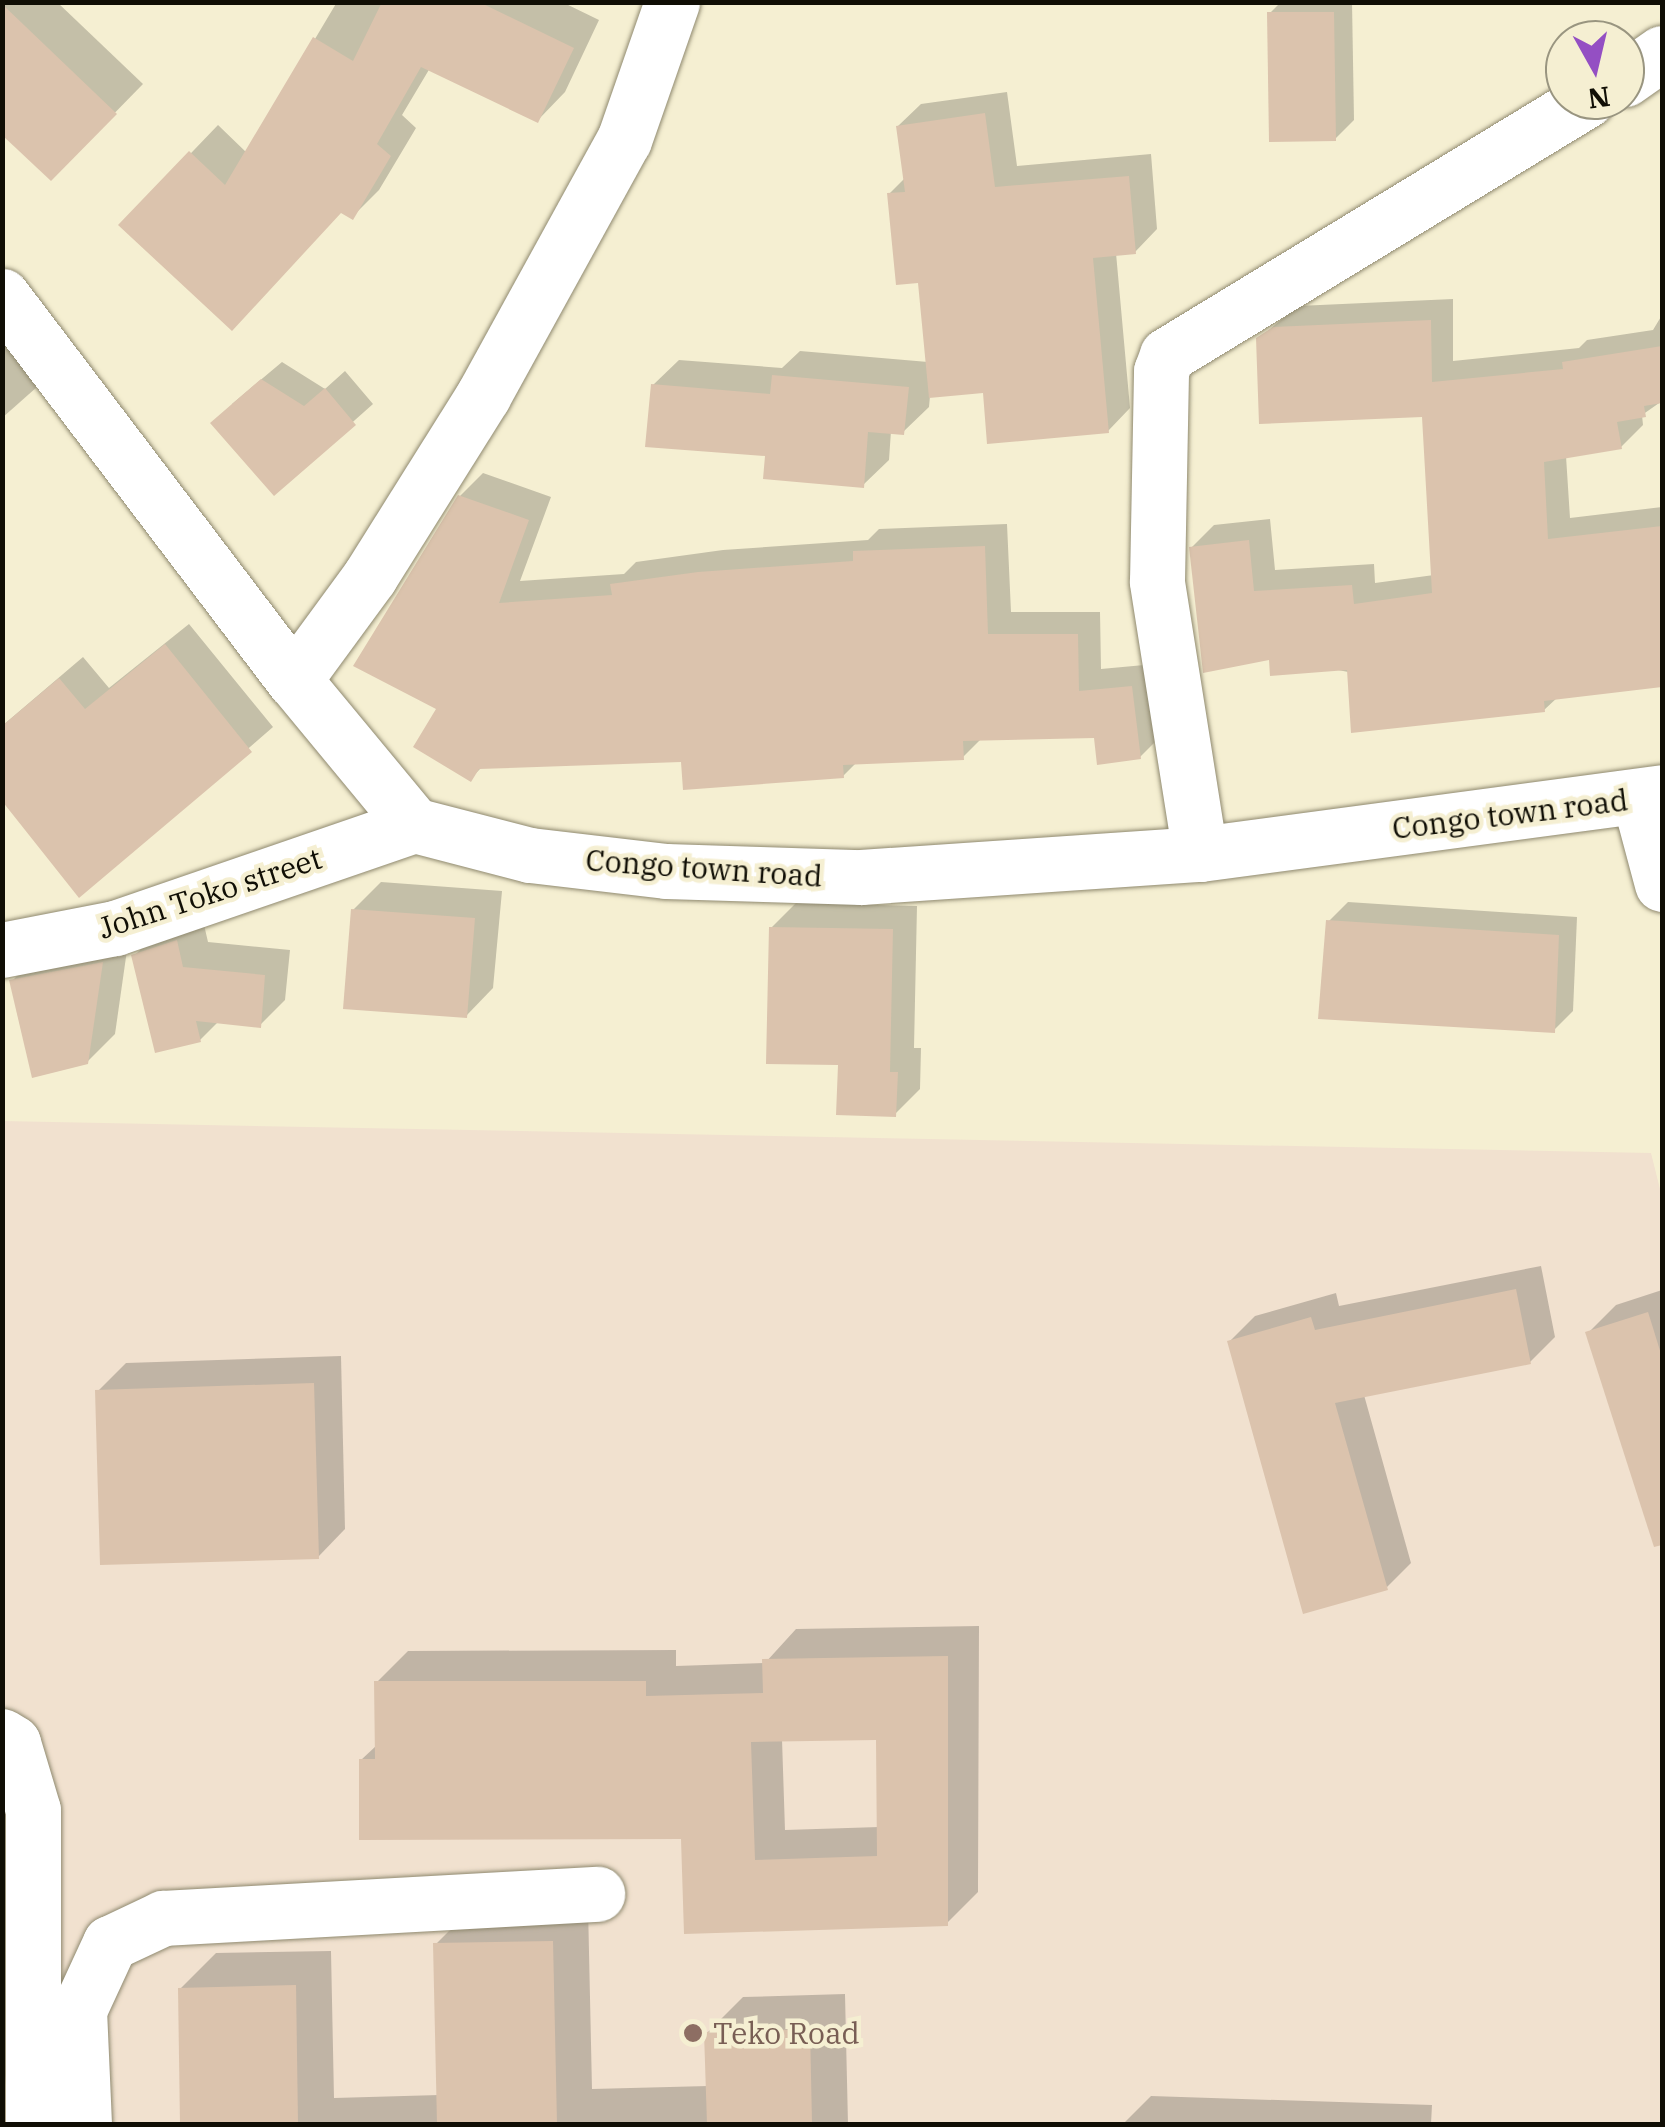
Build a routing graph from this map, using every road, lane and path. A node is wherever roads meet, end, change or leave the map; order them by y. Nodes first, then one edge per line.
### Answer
1 (672, 2) edge
2 (1554, 120) edge
3 (2, 296) edge
4 (294, 680) junction
5 (1651, 795) edge
6 (414, 825) junction
7 (1200, 854) junction
8 (1662, 884) edge
9 (2, 950) edge
10 (2, 1736) edge
11 (596, 1894) dead end
12 (33, 2124) edge
13 (84, 2124) edge

1 - 4 street
2 - 7 street
3 - 4 street
4 - 6 street
5 - 7 street, Congo town road
5 - 8 street, Congo town road
6 - 7 street, Congo town road
6 - 9 street, John Toko street
10 - 12 street
11 - 13 street

